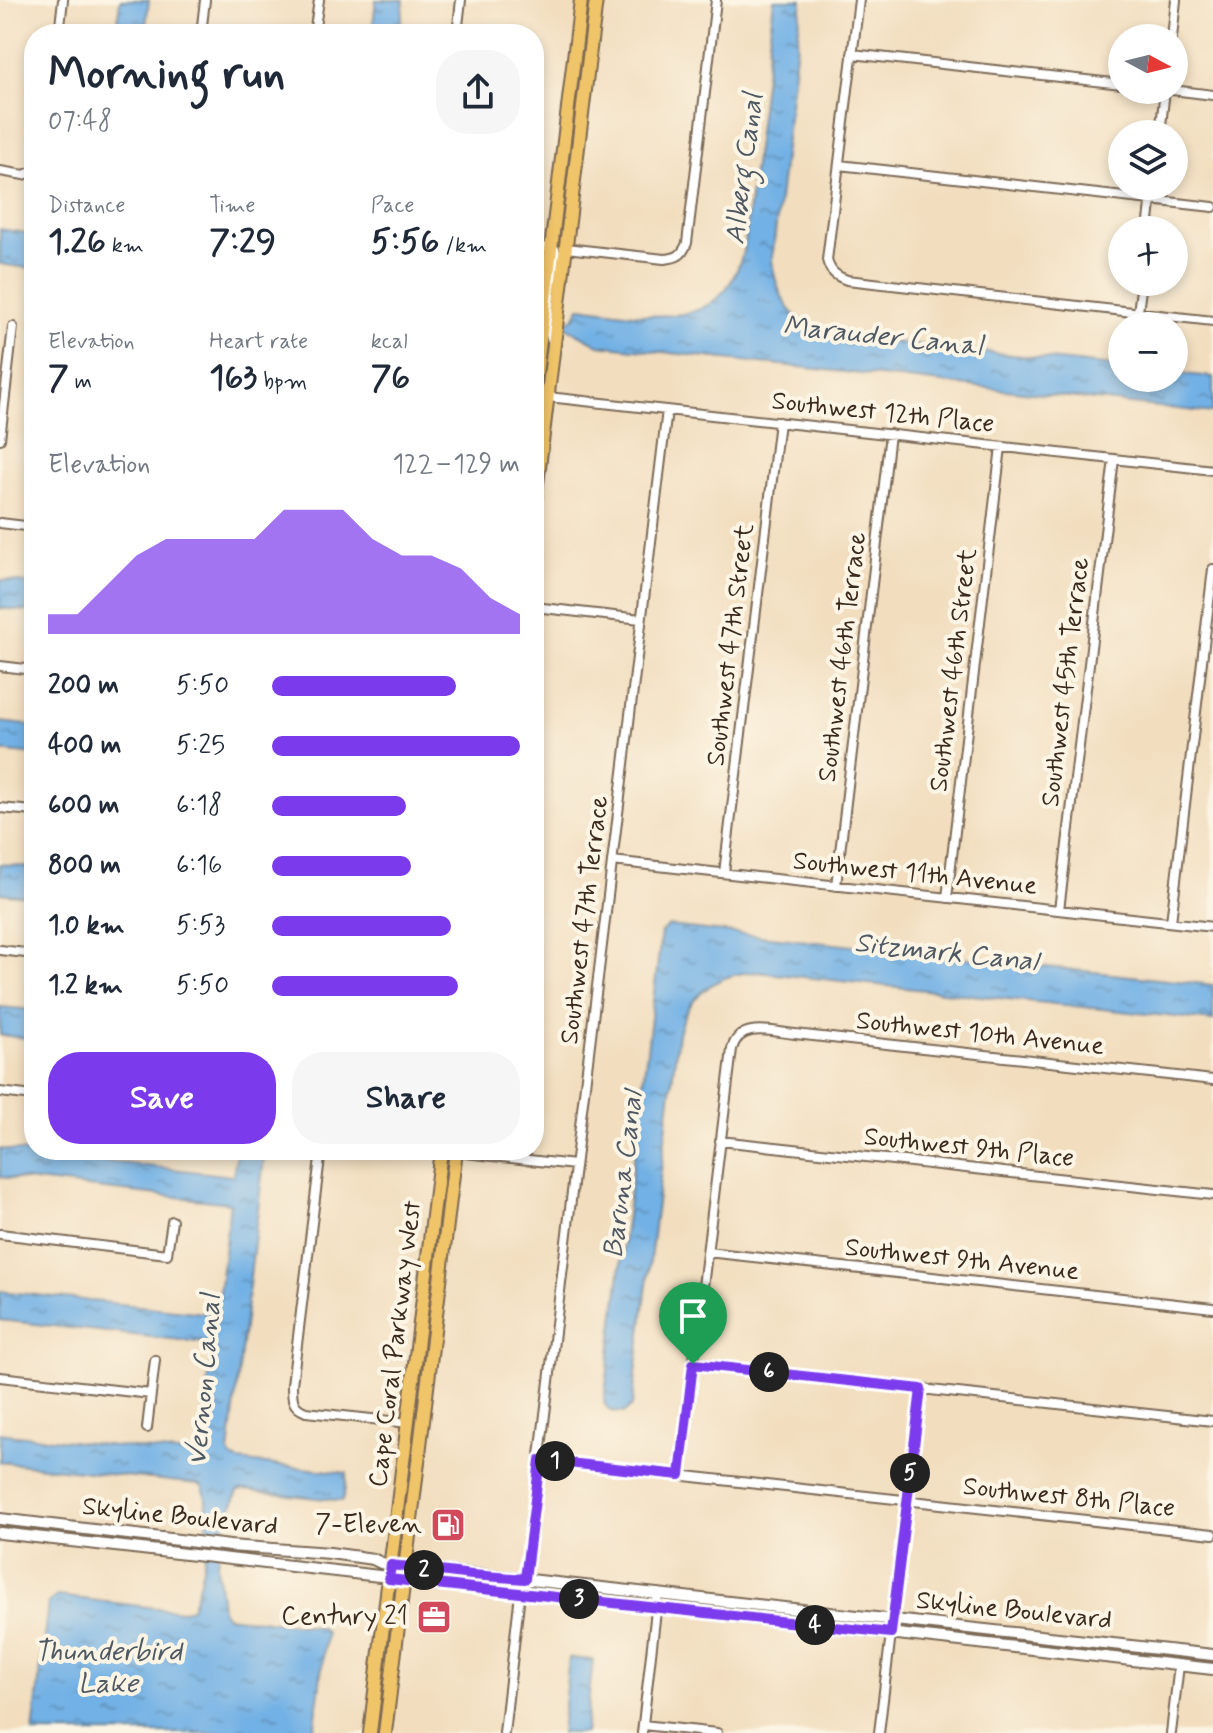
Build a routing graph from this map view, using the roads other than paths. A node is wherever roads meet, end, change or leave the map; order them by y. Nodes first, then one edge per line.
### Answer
1 (63, 0) edge
2 (205, 0) edge
3 (319, 0) edge
4 (461, 0) edge
5 (581, 0) edge
6 (596, 0) edge
7 (716, 0) edge
8 (859, 0) edge
9 (1176, 0) edge
10 (60, 24) edge
11 (202, 24) edge
12 (315, 24) edge
13 (458, 24) edge
14 (1173, 24) edge
15 (576, 46) junction
16 (852, 54) junction
17 (1108, 82) edge
18 (1188, 92) edge
19 (1213, 95) edge
20 (578, 144) junction
21 (839, 165) junction
22 (0, 171) edge
23 (24, 175) edge
24 (1108, 195) edge
25 (1152, 200) joint
26 (1213, 207) edge
27 (1150, 216) edge
28 (544, 247) edge
29 (551, 248) junction
30 (566, 248) junction
31 (1140, 296) edge
32 (544, 311) edge
33 (1138, 312) joint
34 (1188, 318) edge
35 (1213, 321) edge
36 (13, 327) dead end
37 (554, 344) junction
38 (548, 397) junction
39 (667, 410) junction
40 (779, 422) junction
41 (544, 429) edge
42 (890, 434) junction
43 (0, 439) edge
44 (1001, 447) junction
45 (1114, 459) junction
46 (1213, 470) edge
47 (0, 523) edge
48 (24, 526) edge
49 (1213, 569) edge
50 (544, 608) edge
51 (641, 619) junction
52 (0, 666) edge
53 (24, 669) edge
54 (0, 808) edge
55 (24, 810) edge
56 (612, 861) junction
57 (724, 873) junction
58 (836, 886) junction
59 (947, 898) junction
60 (1059, 910) junction
61 (1171, 922) junction
62 (1213, 927) edge
63 (0, 950) edge
64 (24, 953) edge
65 (1213, 1080) edge
66 (0, 1092) edge
67 (24, 1095) edge
68 (720, 1141) junction
69 (320, 1160) edge
70 (440, 1160) edge
71 (455, 1160) edge
72 (532, 1160) edge
73 (575, 1165) junction
74 (1213, 1195) edge
75 (172, 1221) dead end
76 (0, 1234) edge
77 (707, 1252) junction
78 (1213, 1308) edge
79 (155, 1360) dead end
80 (693, 1364) junction
81 (0, 1377) edge
82 (921, 1389) junction
83 (151, 1394) junction
84 (1213, 1421) edge
85 (409, 1423) junction
86 (147, 1428) dead end
87 (540, 1460) junction
88 (680, 1475) junction
89 (907, 1501) junction
90 (1, 1519) edge
91 (0, 1532) edge
92 (1213, 1534) edge
93 (391, 1565) junction
94 (405, 1574) junction
95 (389, 1579) junction
96 (525, 1579) junction
97 (462, 1586) junction
98 (612, 1589) junction
99 (521, 1593) junction
100 (658, 1593) junction
101 (656, 1608) junction
102 (892, 1619) junction
103 (891, 1633) junction
104 (1181, 1651) junction
105 (1213, 1655) edge
106 (1179, 1665) junction
107 (1213, 1669) edge
108 (642, 1729) edge
109 (370, 1733) edge
110 (385, 1733) edge
111 (504, 1733) edge
112 (717, 1733) edge
113 (879, 1733) edge
114 (1171, 1733) edge

1 - 10 street
2 - 11 street
3 - 12 street
4 - 13 street
5 - 15 main road
6 - 20 main road
7 - 30 street
8 - 16 street
9 - 14 street
15 - 20 main road
15 - 29 main road
16 - 17 street
16 - 21 street
18 - 19 street
20 - 30 main road
21 - 24 street
21 - 33 street
22 - 23 street
25 - 26 street
25 - 27 street
28 - 29 street
29 - 32 main road
29 - 37 street
30 - 37 main road
31 - 33 street
34 - 35 street
36 - 43 street
37 - 38 main road
38 - 39 street, Southwest 12th Place
38 - 41 main road
39 - 40 street, Southwest 12th Place
39 - 51 street, Southwest 47th Terrace
40 - 42 street, Southwest 12th Place
40 - 57 street, Southwest 47th Street
42 - 44 street, Southwest 12th Place
42 - 58 street, Southwest 46th Terrace
44 - 45 street, Southwest 12th Place
44 - 59 street, Southwest 46th Street
45 - 46 street, Southwest 12th Place
45 - 60 street, Southwest 45th Terrace
47 - 48 street
49 - 61 street
50 - 51 street
51 - 56 street, Southwest 47th Terrace
52 - 53 street
54 - 55 street
56 - 57 street, Southwest 11th Avenue
56 - 73 street, Southwest 47th Terrace
57 - 58 street, Southwest 11th Avenue
58 - 59 street, Southwest 11th Avenue
59 - 60 street, Southwest 11th Avenue
60 - 61 street, Southwest 11th Avenue
61 - 62 street, Southwest 11th Avenue
63 - 64 street
65 - 68 street, Southwest 10th Avenue
66 - 67 street
68 - 74 street, Southwest 9th Place
68 - 77 street
69 - 85 street
70 - 85 main road, Cape Coral Parkway West
71 - 94 main road, Cape Coral Parkway West
72 - 73 street
73 - 87 street, Southwest 47th Terrace
75 - 76 street
77 - 78 street, Southwest 9th Avenue
77 - 80 street
79 - 83 street
80 - 82 street
80 - 88 street
81 - 83 street
82 - 84 street
82 - 89 street
83 - 86 street
85 - 93 main road, Cape Coral Parkway West
87 - 88 street, Southwest 8th Place
87 - 96 street, Southwest 47th Terrace
88 - 89 street, Southwest 8th Place
89 - 92 street, Southwest 8th Place
89 - 102 street
90 - 91 street
90 - 93 street, Skyline Boulevard
91 - 95 street, Skyline Boulevard
93 - 94 street, Skyline Boulevard
93 - 95 main road, Cape Coral Parkway West
94 - 95 street, Skyline Boulevard
94 - 96 street, Skyline Boulevard
94 - 97 street, Skyline Boulevard
94 - 110 main road, Cape Coral Parkway West
95 - 109 main road, Cape Coral Parkway West
96 - 97 street
96 - 98 street, Skyline Boulevard
97 - 99 street, Skyline Boulevard
98 - 99 street
98 - 100 street, Skyline Boulevard
99 - 101 street, Skyline Boulevard
99 - 111 street
100 - 101 street
100 - 102 street, Skyline Boulevard
101 - 103 street, Skyline Boulevard
101 - 108 street
102 - 103 street
102 - 104 street, Skyline Boulevard
103 - 106 street, Skyline Boulevard
103 - 113 street
104 - 105 street, Skyline Boulevard
104 - 106 street
106 - 107 street, Skyline Boulevard
106 - 114 street
108 - 112 street

